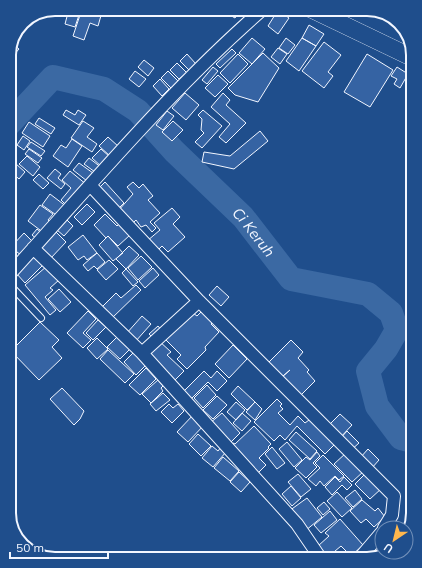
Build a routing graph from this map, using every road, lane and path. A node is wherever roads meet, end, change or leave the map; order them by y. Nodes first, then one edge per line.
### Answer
1 (255, 16) edge
2 (326, 16) edge
3 (406, 55) edge
4 (90, 185) junction
5 (33, 248) junction
6 (16, 267) edge
7 (16, 291) edge
8 (199, 301) junction
9 (41, 318) dead end
10 (142, 353) junction
11 (389, 520) edge
12 (374, 541) edge
13 (316, 552) edge
14 (365, 552) edge

1 - 4 street
2 - 3 main road
4 - 5 street
4 - 8 street
5 - 6 street
5 - 10 street
7 - 9 lane
8 - 10 street
8 - 11 street
10 - 13 street
12 - 14 street

